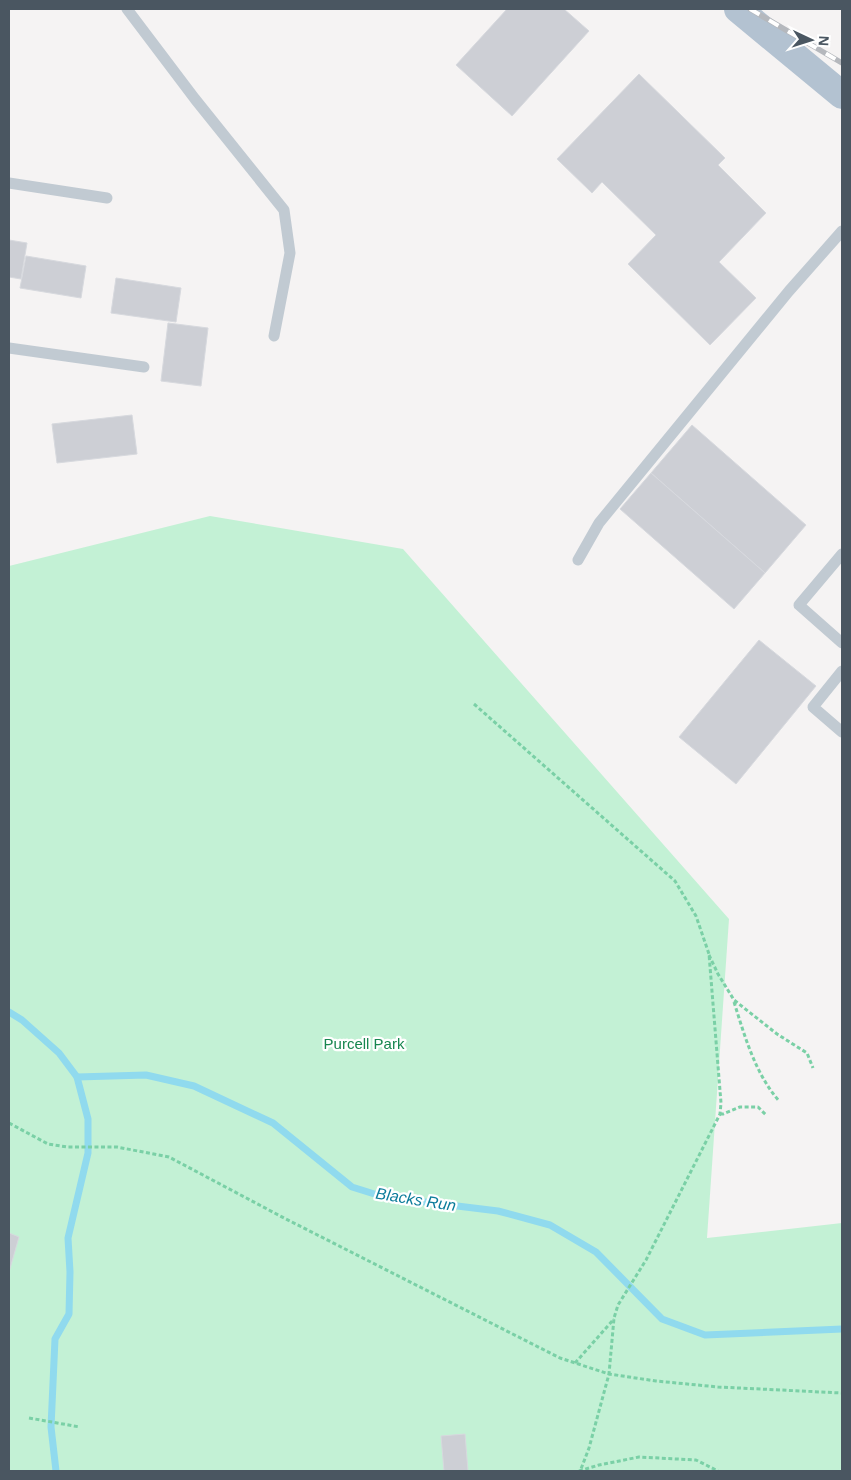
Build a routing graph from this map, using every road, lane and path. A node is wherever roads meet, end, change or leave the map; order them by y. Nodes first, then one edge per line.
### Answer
1 (127, 9) edge
2 (741, 10) edge
3 (842, 95) edge
4 (9, 183) edge
5 (107, 198) dead end
6 (842, 231) edge
7 (274, 336) dead end
8 (9, 348) edge
9 (144, 367) dead end
10 (842, 554) edge
11 (578, 560) dead end
12 (842, 643) edge
13 (842, 670) edge
14 (474, 704) dead end
15 (842, 732) edge
16 (709, 954) junction
17 (734, 1000) junction
18 (813, 1068) dead end
19 (779, 1101) dead end
20 (720, 1114) junction
21 (766, 1115) dead end
22 (9, 1123) edge
23 (614, 1318) junction
24 (575, 1363) junction
25 (609, 1374) junction
26 (842, 1393) edge
27 (30, 1418) dead end
28 (80, 1427) dead end
29 (580, 1470) edge
30 (718, 1471) edge

1 - 7 lane
2 - 3 main road
4 - 5 lane
6 - 11 lane
8 - 9 lane
10 - 12 lane
13 - 15 lane
14 - 16 path
16 - 17 path
16 - 20 path
17 - 18 path
17 - 19 path
20 - 21 path
20 - 23 path
22 - 24 path
23 - 24 path
23 - 25 path
24 - 25 path
25 - 26 path
25 - 29 path
27 - 28 path
29 - 30 path

